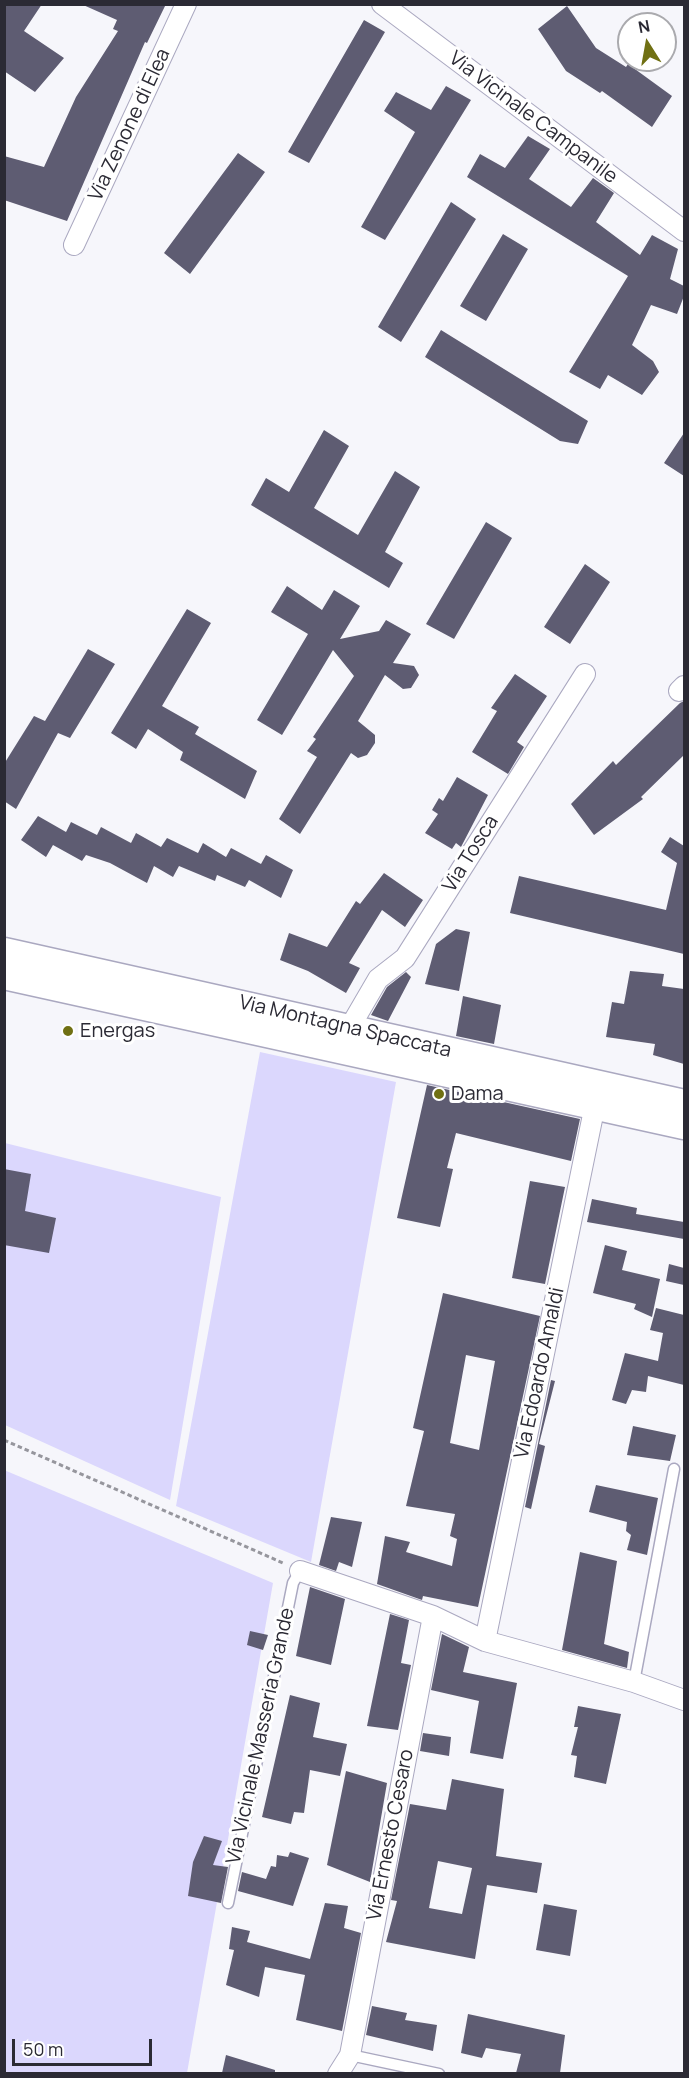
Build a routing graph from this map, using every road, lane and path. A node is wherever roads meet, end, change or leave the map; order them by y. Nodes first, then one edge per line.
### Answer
1 (186, 4) edge
2 (382, 4) edge
3 (684, 231) edge
4 (74, 245) dead end
5 (585, 674) dead end
6 (4, 952) edge
7 (4, 975) edge
8 (350, 1027) junction
9 (684, 1104) edge
10 (595, 1105) junction
11 (684, 1125) edge
12 (4, 1440) edge
13 (674, 1469) dead end
14 (300, 1571) junction
15 (433, 1616) junction
16 (485, 1641) junction
17 (634, 1682) junction
18 (684, 1700) edge
19 (228, 1903) dead end
20 (350, 2055) junction
21 (338, 2073) edge
22 (439, 2073) edge

1 - 4 street, Via Zenone di Elea
2 - 3 street, Via Vicinale Campanile
5 - 8 street, Via Tosca
6 - 8 main road, Via Montagna Spaccata
7 - 10 main road, Via Montagna Spaccata
8 - 9 main road, Via Montagna Spaccata
10 - 11 main road, Via Montagna Spaccata
10 - 16 street, Via Edoardo Amaldi
12 - 14 path
13 - 17 lane
14 - 15 street
14 - 19 lane, Via Vicinale Masseria Grande
15 - 16 street
15 - 20 street, Via Ernesto Cesaro
16 - 17 street
17 - 18 street
20 - 21 street, Via Ernesto Cesaro
20 - 22 lane

